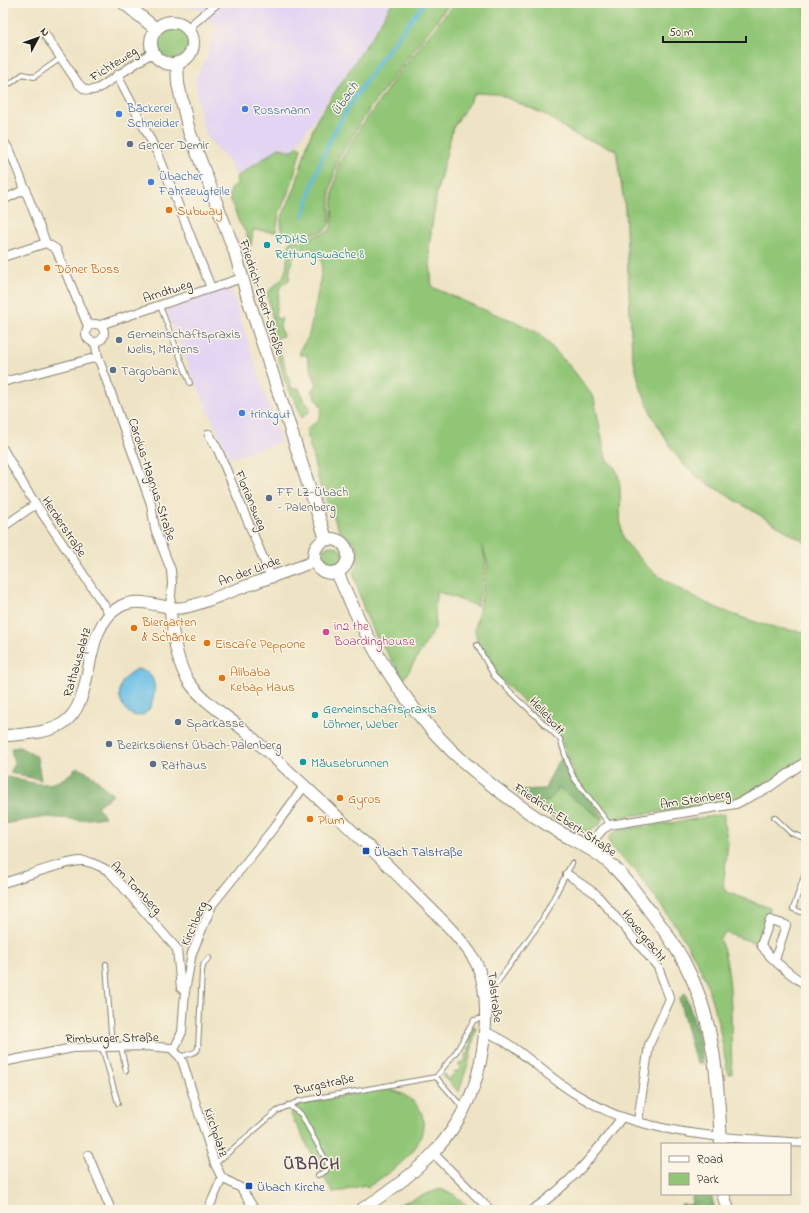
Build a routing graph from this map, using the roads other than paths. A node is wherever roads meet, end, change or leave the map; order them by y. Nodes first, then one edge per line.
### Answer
1 (124, 3) edge
2 (217, 3) edge
3 (188, 28) junction
4 (156, 29) junction
5 (44, 33) dead end
6 (153, 52) junction
7 (61, 58) junction
8 (177, 64) junction
9 (117, 75) junction
10 (11, 83) dead end
11 (3, 140) edge
12 (26, 189) junction
13 (3, 200) edge
14 (46, 243) junction
15 (3, 257) edge
16 (242, 278) junction
17 (211, 288) junction
18 (160, 306) junction
19 (88, 326) junction
20 (100, 326) junction
21 (95, 342) junction
22 (98, 357) junction
23 (3, 382) edge
24 (190, 384) dead end
25 (209, 434) dead end
26 (3, 449) edge
27 (36, 504) junction
28 (3, 527) edge
29 (326, 539) junction
30 (315, 561) junction
31 (337, 572) junction
32 (271, 577) junction
33 (192, 606) joint
34 (170, 607) junction
35 (110, 614) junction
36 (477, 644) dead end
37 (3, 736) edge
38 (806, 761) edge
39 (305, 785) junction
40 (774, 816) dead end
41 (610, 825) junction
42 (806, 839) edge
43 (587, 848) junction
44 (572, 862) dead end
45 (806, 870) edge
46 (567, 874) junction
47 (3, 883) edge
48 (806, 914) edge
49 (209, 958) dead end
50 (775, 960) junction
51 (106, 964) dead end
52 (483, 984) junction
53 (806, 985) edge
54 (185, 991) junction
55 (486, 1018) junction
56 (486, 1032) junction
57 (102, 1047) junction
58 (112, 1047) junction
59 (121, 1047) junction
60 (174, 1050) junction
61 (180, 1057) junction
62 (3, 1062) edge
63 (126, 1071) dead end
64 (436, 1077) junction
65 (118, 1103) dead end
66 (288, 1105) junction
67 (464, 1108) junction
68 (622, 1117) junction
69 (638, 1121) junction
70 (720, 1140) edge
71 (806, 1143) edge
72 (434, 1154) junction
73 (88, 1155) dead end
74 (215, 1164) junction
75 (318, 1175) dead end
76 (222, 1178) junction
77 (723, 1195) edge
78 (111, 1210) edge
79 (208, 1210) edge
80 (256, 1210) edge
81 (360, 1210) edge
82 (490, 1210) edge
83 (532, 1210) edge
84 (728, 1210) edge

1 - 4 main road
2 - 3 street
3 - 4 main road
3 - 8 main road
4 - 6 main road
5 - 7 street, Fichteweg
6 - 8 main road
6 - 9 street, Fichteweg
7 - 9 street, Fichteweg
7 - 10 lane
8 - 16 main road, Friedrich-Ebert-Straße
9 - 17 street
11 - 12 street, Carolus-Magnus-Straße
12 - 13 street
12 - 14 street, Carolus-Magnus-Straße
14 - 15 street
14 - 19 street, Carolus-Magnus-Straße
16 - 17 street, Arndtweg
16 - 29 main road, Friedrich-Ebert-Straße
17 - 18 street, Arndtweg
18 - 20 street, Arndtweg
18 - 24 lane
19 - 20 street
19 - 21 street, Carolus-Magnus-Straße
20 - 21 street
21 - 22 street, Carolus-Magnus-Straße
22 - 23 street
22 - 34 street, Carolus-Magnus-Straße
25 - 32 street, Floriansweg
26 - 27 street, Herderstraße
27 - 28 street
27 - 35 street, Herderstraße
29 - 30 main road
29 - 31 main road
30 - 31 main road
30 - 32 street, An der Linde
31 - 43 main road, Friedrich-Ebert-Straße
32 - 33 street, An der Linde
33 - 34 street, Rathausplatz
34 - 35 street, Rathausplatz
34 - 39 street, Talstraße
35 - 37 street, Rathausplatz
36 - 41 lane, Hellebott
38 - 41 street, Am Steinberg
39 - 52 street, Talstraße
39 - 54 street, Kirchberg
40 - 42 lane
41 - 43 street
43 - 70 main road, Friedrich-Ebert-Straße
44 - 46 lane
45 - 48 lane
46 - 52 lane
46 - 69 street, Hovergracht
47 - 54 street, Am Tomberg
49 - 61 lane
50 - 50 street
50 - 53 street
51 - 58 lane
52 - 55 street, Talstraße
54 - 60 street, Kirchberg
55 - 56 street, Talstraße
55 - 64 lane
56 - 67 street
56 - 68 street, Talstraße
57 - 58 street, Rimburger Straße
57 - 62 street, Rimburger Straße
57 - 65 lane
58 - 59 street, Rimburger Straße
59 - 60 street, Rimburger Straße
59 - 63 lane
60 - 61 street, Kirchplatz
61 - 74 street, Kirchplatz
64 - 66 lane, Burgstraße
64 - 67 lane
66 - 74 lane, Burgstraße
66 - 75 lane
67 - 72 street
68 - 69 street, Talstraße
68 - 83 street
69 - 70 street, Talstraße
70 - 71 street
72 - 81 street
72 - 82 street
73 - 78 street
74 - 76 street, Kirchplatz
76 - 79 street
76 - 80 street
77 - 84 main road

